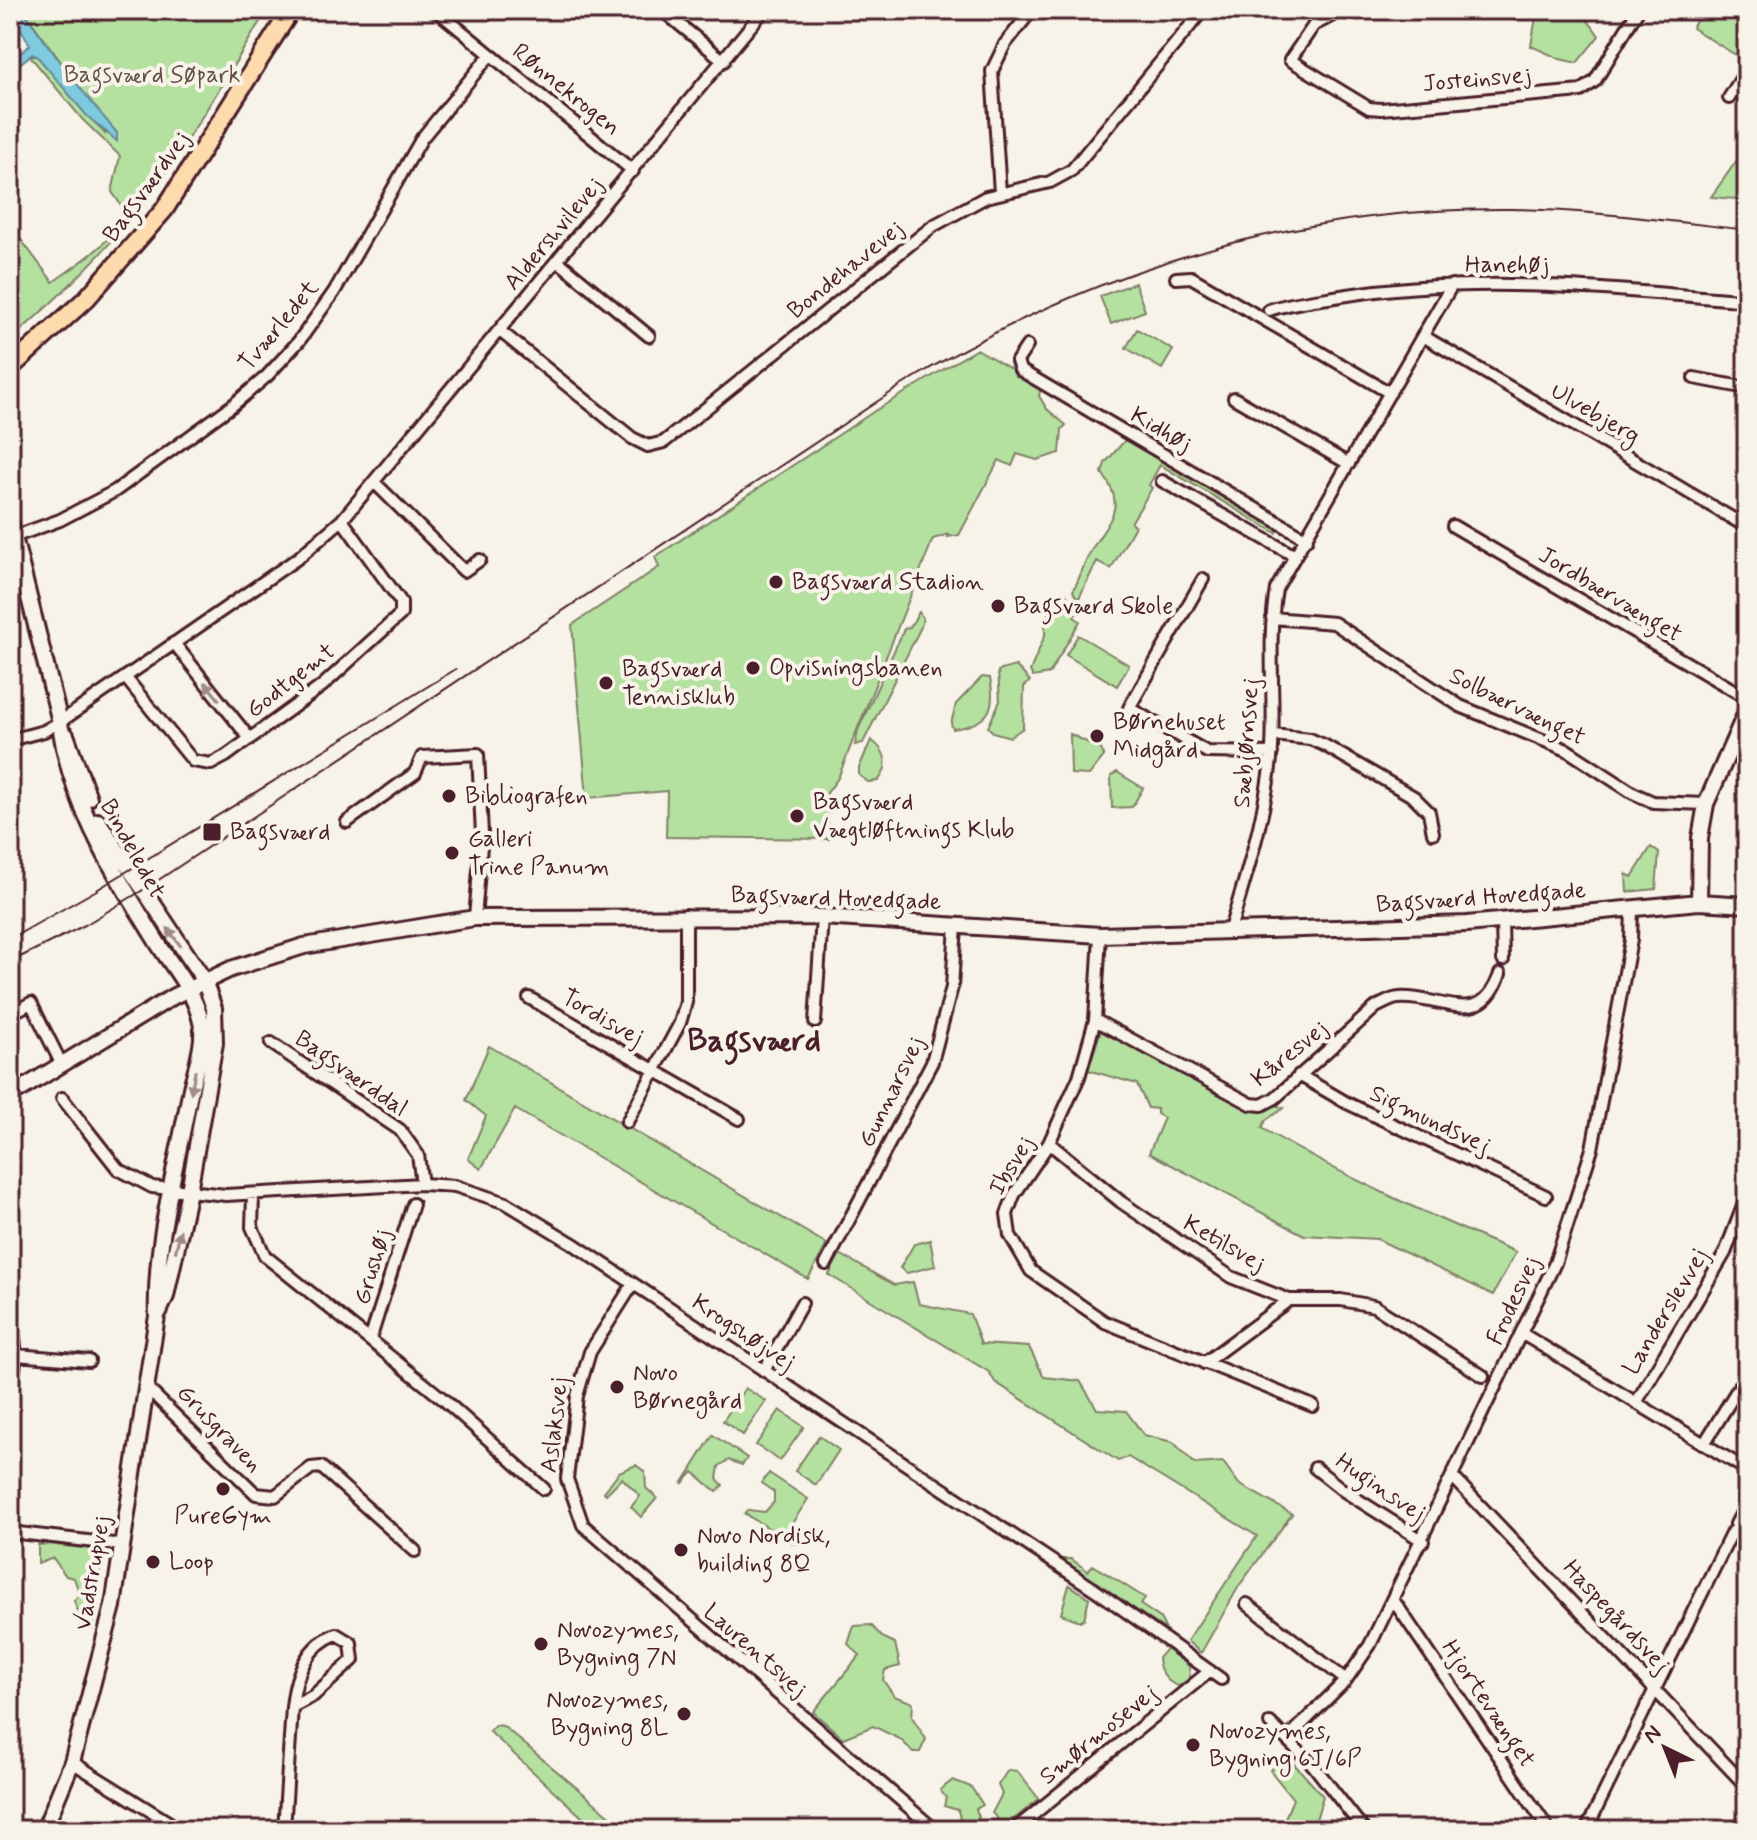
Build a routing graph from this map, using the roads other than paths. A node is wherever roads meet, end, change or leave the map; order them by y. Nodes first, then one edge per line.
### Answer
1 (291, 10) edge
2 (436, 10) edge
3 (662, 10) edge
4 (764, 10) edge
5 (1032, 10) edge
6 (1203, 10) edge
7 (1343, 10) edge
8 (1638, 10) edge
9 (490, 55) junction
10 (724, 61) junction
11 (1747, 69) edge
12 (1729, 98) dead end
13 (633, 171) junction
14 (1000, 193) junction
15 (558, 261) junction
16 (1176, 278) dead end
17 (1452, 285) junction
18 (1747, 301) edge
19 (1269, 310) dead end
20 (500, 331) junction
21 (649, 336) dead end
22 (1423, 336) junction
23 (1027, 346) dead end
24 (10, 368) edge
25 (1694, 378) dead end
26 (1747, 388) edge
27 (1390, 393) junction
28 (1234, 398) dead end
29 (1349, 464) junction
30 (1162, 481) dead end
31 (375, 483) junction
32 (342, 520) junction
33 (10, 521) edge
34 (1453, 526) dead end
35 (1747, 527) edge
36 (16, 536) junction
37 (1307, 539) junction
38 (1295, 556) junction
39 (480, 560) dead end
40 (1203, 579) dead end
41 (1272, 618) junction
42 (174, 643) junction
43 (125, 677) junction
44 (1747, 698) edge
45 (1747, 710) edge
46 (60, 722) junction
47 (1273, 735) junction
48 (250, 739) junction
49 (10, 740) edge
50 (1731, 746) junction
51 (1272, 753) junction
52 (1747, 753) edge
53 (1706, 804) junction
54 (347, 822) dead end
55 (1433, 833) dead end
56 (1699, 902) junction
57 (1747, 905) edge
58 (1632, 909) junction
59 (686, 915) junction
60 (822, 917) junction
61 (475, 918) junction
62 (1502, 922) junction
63 (956, 925) junction
64 (1229, 933) junction
65 (1100, 935) junction
66 (1503, 960) dead end
67 (1500, 974) dead end
68 (204, 980) junction
69 (188, 988) junction
70 (529, 998) dead end
71 (10, 1014) edge
72 (1095, 1020) junction
73 (815, 1022) dead end
74 (271, 1043) dead end
75 (62, 1065) junction
76 (656, 1071) junction
77 (1299, 1075) junction
78 (10, 1096) edge
79 (62, 1098) dead end
80 (739, 1119) dead end
81 (627, 1122) dead end
82 (1049, 1143) junction
83 (422, 1184) junction
84 (171, 1189) junction
85 (189, 1191) junction
86 (253, 1195) junction
87 (1546, 1196) dead end
88 (1747, 1196) edge
89 (413, 1204) dead end
90 (826, 1264) dead end
91 (633, 1284) junction
92 (1289, 1300) junction
93 (802, 1303) dead end
94 (10, 1306) edge
95 (157, 1316) junction
96 (1521, 1333) junction
97 (370, 1340) junction
98 (16, 1355) junction
99 (89, 1361) dead end
100 (1204, 1363) junction
101 (764, 1371) junction
102 (1747, 1374) edge
103 (1483, 1376) dead end
104 (145, 1386) junction
105 (11, 1390) edge
106 (1636, 1403) junction
107 (1313, 1406) dead end
108 (1704, 1444) junction
109 (1315, 1468) dead end
110 (1747, 1470) edge
111 (1453, 1477) junction
112 (544, 1489) dead end
113 (568, 1489) joint
114 (1747, 1503) edge
115 (10, 1532) edge
116 (1423, 1541) junction
117 (122, 1545) junction
118 (415, 1551) dead end
119 (1394, 1601) junction
120 (1247, 1604) dead end
121 (1210, 1671) junction
122 (1221, 1679) dead end
123 (1346, 1680) junction
124 (1655, 1689) junction
125 (292, 1707) junction
126 (1270, 1723) dead end
127 (1287, 1739) junction
128 (72, 1762) junction
129 (1747, 1787) edge
130 (44, 1830) edge
131 (181, 1830) edge
132 (284, 1830) edge
133 (935, 1830) edge
134 (1014, 1830) edge
135 (1364, 1830) edge
136 (1549, 1830) edge
137 (1586, 1830) edge

1 - 24 main road, Bagsværdvej
2 - 9 street, Rønnekrogen
3 - 10 street
4 - 10 street, Aldershvilevej
5 - 14 street
6 - 14 street, Bondehavevej
7 - 8 street, Josteinsvej
9 - 13 street, Rønnekrogen
9 - 36 street, Tværledet
10 - 13 street, Aldershvilevej
11 - 12 street
13 - 15 street, Aldershvilevej
14 - 20 street, Bondehavevej
15 - 20 street, Aldershvilevej
15 - 21 street
16 - 27 street
17 - 18 street, Hanehøj
17 - 19 street, Hanehøj
17 - 22 street, Sæbjørnsvej
20 - 31 street, Aldershvilevej
22 - 27 street, Sæbjørnsvej
22 - 35 street, Ulvebjerg
23 - 37 street, Kidhøj
25 - 26 street
27 - 29 street, Sæbjørnsvej
28 - 29 street
29 - 37 street, Sæbjørnsvej
30 - 38 street
31 - 32 street, Aldershvilevej
31 - 39 street
32 - 42 street, Aldershvilevej
32 - 48 street, Godtgemt
33 - 36 street, Bindeledet
34 - 44 street, Jordbærvænget
36 - 46 street, Bindeledet
37 - 38 street, Sæbjørnsvej
38 - 41 street, Sæbjørnsvej
40 - 51 street
41 - 47 street, Sæbjørnsvej
41 - 53 street, Solbærvænget
42 - 43 street, Aldershvilevej
48 -> 42 street
43 - 46 street, Aldershvilevej
43 - 48 street, Godtgemt
45 - 50 street
46 - 49 street, Aldershvilevej
68 -> 46 street, Bindeledet
46 - 69 street, Bindeledet
47 - 51 street, Sæbjørnsvej
47 - 55 street
50 - 52 street
50 - 53 street
51 - 64 street, Sæbjørnsvej
53 - 56 street
54 - 61 street
56 - 57 street, Bagsværd Hovedgade
56 - 58 street, Bagsværd Hovedgade
58 - 62 street, Bagsværd Hovedgade
58 - 96 street, Frodesvej
59 - 60 street, Bagsværd Hovedgade
59 - 61 street, Bagsværd Hovedgade
59 - 76 street, Tordisvej
60 - 63 street, Bagsværd Hovedgade
60 - 73 street
61 - 68 street, Bagsværd Hovedgade
62 - 64 street, Bagsværd Hovedgade
62 - 66 street
63 - 65 street, Bagsværd Hovedgade
63 - 90 street, Gunnarsvej
64 - 65 street, Bagsværd Hovedgade
65 - 72 street, Ibsvej
67 - 77 street, Kåresvej
68 - 69 street, Bagsværd Hovedgade
68 - 85 street, Vadstrupvej
69 - 75 street, Bagsværd Hovedgade
69 -> 84 street, Vadstrupvej
70 - 76 street, Tordisvej
71 - 75 street
72 - 77 street, Kåresvej
72 - 82 street, Ibsvej
74 - 83 street, Bagsværddal
75 - 78 street, Bagsværd Hovedgade
76 - 80 street, Tordisvej
76 - 81 street, Tordisvej
77 - 87 street, Sigmundsvej
79 - 84 street
82 - 92 street, Ketilsvej
82 - 100 street, Ibsvej
83 - 86 street, Krogshøjvej
83 - 91 street, Krogshøjvej
84 - 85 street
84 - 95 street, Vadstrupvej
85 - 86 street, Krogshøjvej
95 -> 85 street, Vadstrupvej
86 - 97 street
88 - 106 street, Landerslevvej
89 - 97 street, Grushøj
91 - 101 street, Krogshøjvej
91 - 113 street, Aslaksvej
92 - 100 street
92 - 103 street, Ketilsvej
93 - 101 street
94 - 98 street
95 - 104 street, Vadstrupvej
96 - 106 street
96 - 111 street, Frodesvej
97 - 112 street
98 - 99 street
98 - 105 street
100 - 107 street, Ibsvej
101 - 121 street, Krogshøjvej
102 - 108 street
104 - 117 street, Vadstrupvej
104 - 118 street, Grusgraven
106 - 108 street
108 - 110 street
109 - 116 street, Huginsvej
111 - 116 street, Frodesvej
111 - 124 street, Haspegårdsvej
113 - 133 street, Laurentsvej
114 - 124 street
115 - 117 street
116 - 119 street, Frodesvej
117 - 128 street, Vadstrupvej
119 - 123 street, Frodesvej
119 - 136 street, Hjortevænget
120 - 123 street
121 - 122 street, Krogshøjvej
121 - 134 street, Smørmosevej
123 - 127 street, Frodesvej
124 - 129 street, Haspegårdsvej
124 - 137 street
125 - 125 street
125 - 132 street
126 - 127 street
127 - 135 street
128 - 130 street, Vadstrupvej
128 - 131 street

